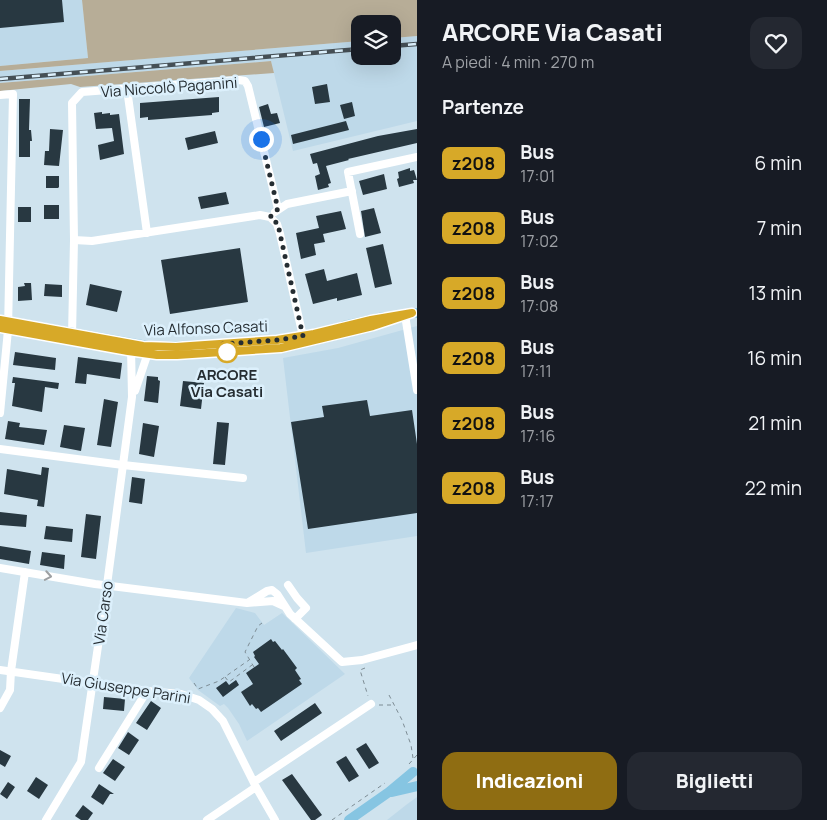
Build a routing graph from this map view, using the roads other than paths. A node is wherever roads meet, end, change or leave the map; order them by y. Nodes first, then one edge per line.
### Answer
1 (127, 89) junction
2 (0, 95) edge
3 (417, 157) edge
4 (352, 191) junction
5 (278, 209) junction
6 (270, 217) junction
7 (147, 233) junction
8 (360, 234) dead end
9 (74, 240) junction
10 (413, 314) edge
11 (4, 325) edge
12 (72, 337) junction
13 (304, 339) junction
14 (131, 348) junction
15 (149, 350) junction
16 (417, 390) edge
17 (132, 397) junction
18 (0, 413) edge
19 (0, 449) edge
20 (123, 465) junction
21 (243, 478) dead end
22 (0, 568) edge
23 (25, 572) junction
24 (288, 585) dead end
25 (107, 586) junction
26 (295, 619) junction
27 (417, 645) edge
28 (0, 670) edge
29 (11, 671) junction
30 (93, 682) junction
31 (147, 691) junction
32 (371, 704) road end
33 (0, 708) edge
34 (413, 765) edge
35 (99, 768) dead end
36 (255, 784) junction
37 (417, 784) edge
38 (389, 792) junction
39 (46, 820) edge
40 (207, 820) edge
41 (275, 820) edge
42 (348, 820) edge

1 - 5 street, Via Niccolò Paganini
1 - 7 street
1 - 9 street, Via Niccolò Paganini
2 - 11 street
3 - 4 street
4 - 5 street
4 - 8 street
5 - 6 street
6 - 7 street
6 - 13 street
7 - 9 street
9 - 12 street
10 - 13 main road, Via Alfonso Casati
10 - 16 street
11 - 12 main road, Via Alfonso Casati
11 - 18 street
12 - 14 main road, Via Alfonso Casati
13 - 15 main road, Via Alfonso Casati
14 - 15 main road, Via Alfonso Casati
14 - 17 street, Via Carso
15 - 17 street, Via Carso
17 - 20 street, Via Carso
19 - 20 street
20 - 21 street
20 - 25 street, Via Carso
22 - 23 street
23 -> 25 street
23 - 29 street
24 - 26 street
25 - 26 street
25 - 30 street, Via Carso
26 - 27 street
28 - 29 street, Via Giuseppe Parini
29 - 30 street, Via Giuseppe Parini
29 - 33 street
30 - 31 street, Via Giuseppe Parini
30 - 39 street, Via Carso
31 - 35 street
31 - 36 street, Via Giuseppe Parini
32 - 36 street
34 - 37 main road
34 - 38 main road
36 - 40 street
36 - 41 street, Via Giuseppe Parini
37 - 38 main road
38 - 42 main road

